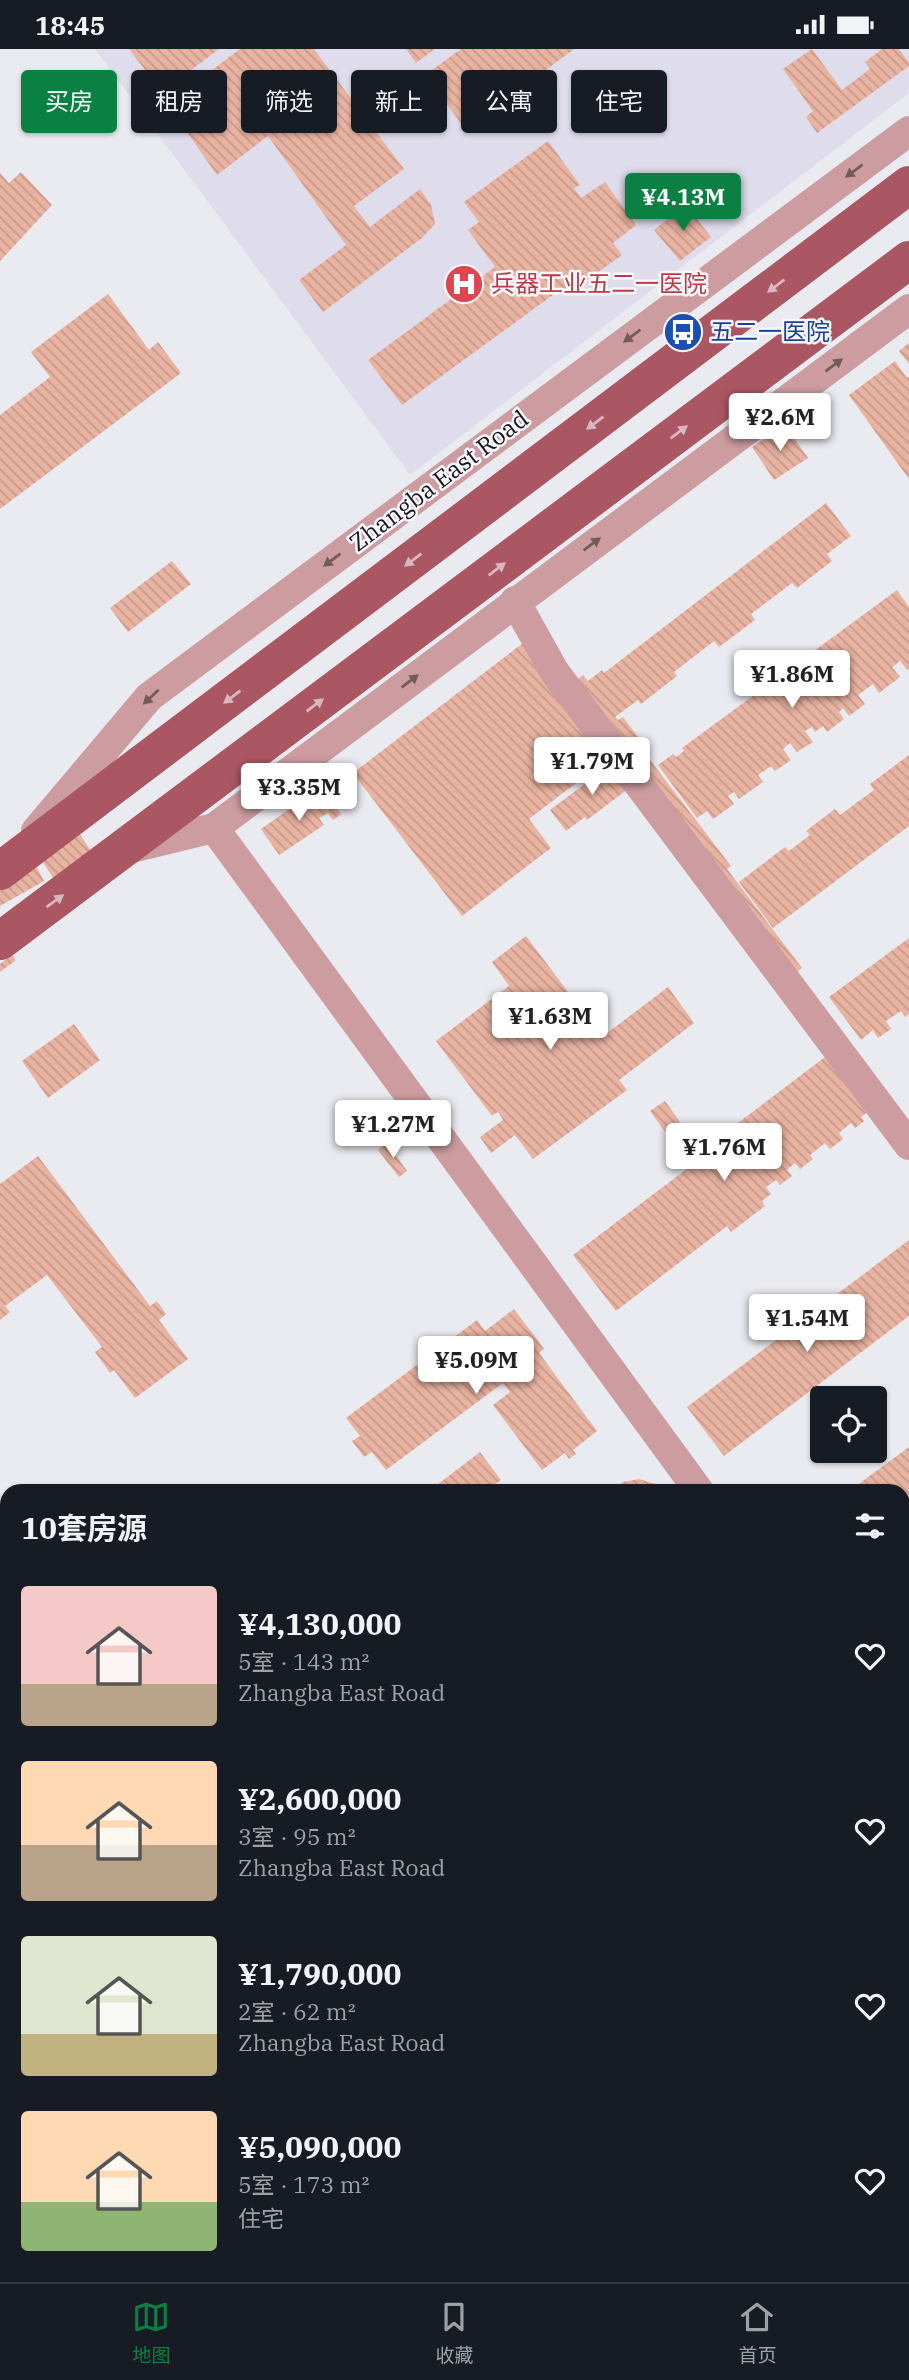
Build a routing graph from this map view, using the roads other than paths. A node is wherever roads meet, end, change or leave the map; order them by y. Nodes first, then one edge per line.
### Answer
1 (909, 131) edge
2 (909, 185) edge
3 (798, 214) junction
4 (825, 249) junction
5 (909, 260) edge
6 (909, 309) edge
7 (516, 601) junction
8 (214, 828) junction
9 (124, 850) junction
10 (2, 870) edge
11 (0, 941) edge
12 (909, 1145) edge
13 (694, 1484) edge

1 -> 3 street, Zhangba East Road
2 - 4 main road, Zhangba East Road
3 - 4 street
3 -> 10 street, Zhangba East Road
4 -> 10 main road, Zhangba East Road
9 -> 5 main road
7 -> 6 street
8 -> 7 street
7 - 12 street
8 - 9 street
8 - 13 street
11 -> 9 main road

